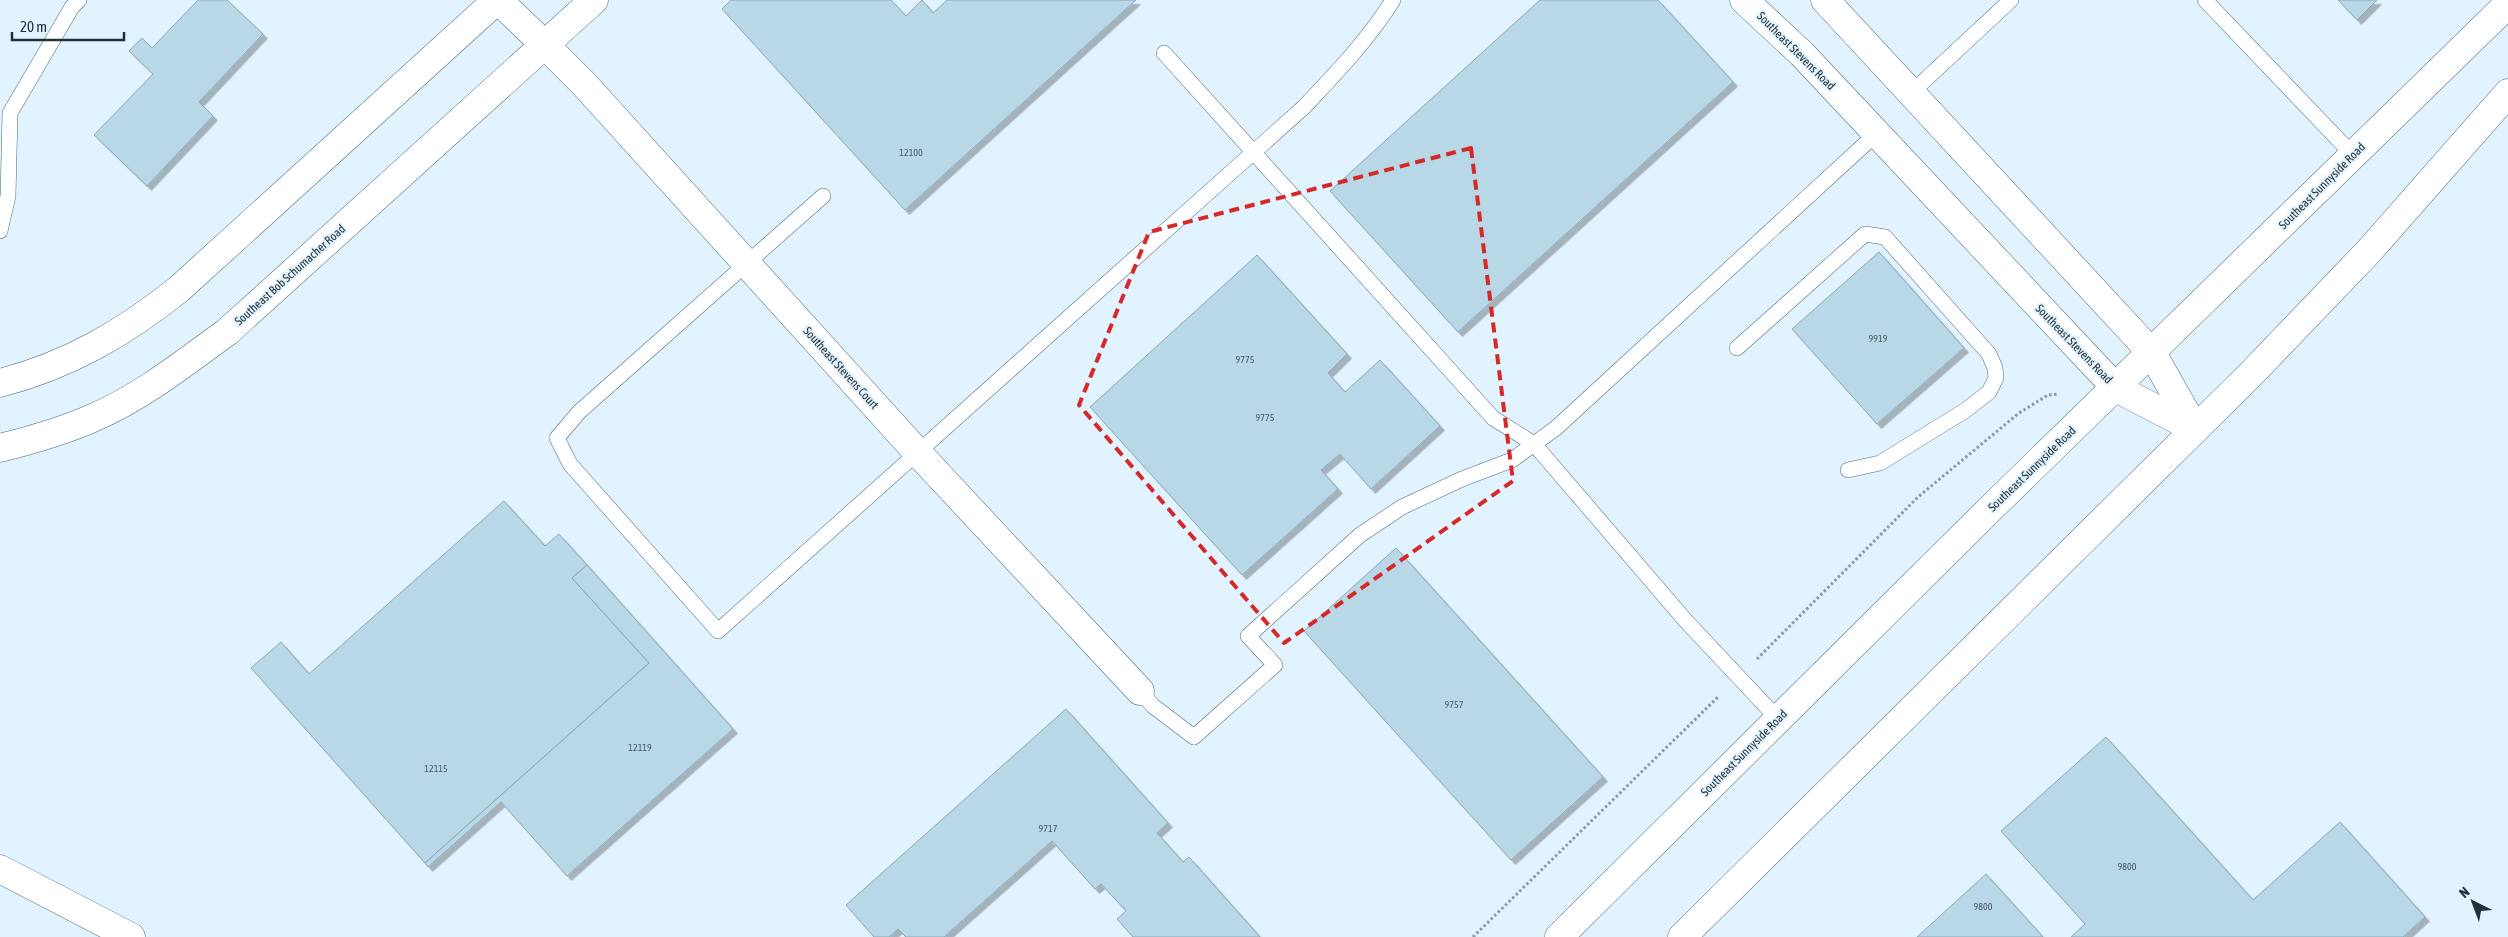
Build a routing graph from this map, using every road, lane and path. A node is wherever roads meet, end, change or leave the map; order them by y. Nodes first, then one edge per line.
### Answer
1 (79, 0) edge
2 (497, 0) edge
3 (594, 0) edge
4 (1394, 0) edge
5 (1744, 0) edge
6 (1825, 0) edge
7 (2011, 0) edge
8 (2205, 0) edge
9 (2508, 4) edge
10 (544, 44) junction
11 (1164, 53) dead end
12 (1911, 93) junction
13 (2508, 93) edge
14 (1876, 134) junction
15 (1253, 152) junction
16 (2353, 155) junction
17 (823, 196) dead end
18 (0, 231) edge
19 (748, 264) junction
20 (1737, 348) dead end
21 (2152, 353) junction
22 (0, 383) edge
23 (2116, 388) junction
24 (2195, 429) junction
25 (1534, 444) junction
26 (0, 448) edge
27 (918, 453) junction
28 (1848, 470) dead end
29 (1140, 690) joint
30 (1778, 719) junction
31 (0, 869) edge
32 (131, 937) edge
33 (1560, 937) edge
34 (1682, 937) edge

1 - 18 lane
2 - 10 main road
2 - 22 main road
3 - 10 main road
4 - 15 lane
5 - 14 main road, Southeast Stevens Road
6 - 12 main road
7 - 12 lane
8 - 16 lane
9 - 16 main road, Southeast Sunnyside Road
10 - 19 main road, Southeast Stevens Court
10 - 26 main road, Southeast Bob Schumacher Road
11 - 15 lane
12 - 21 main road
13 - 24 main road
14 - 23 main road, Southeast Stevens Road
14 - 25 lane
15 - 25 lane
15 - 27 lane
16 - 21 main road, Southeast Sunnyside Road
17 - 19 lane
19 - 27 main road, Southeast Stevens Court
19 - 27 lane
20 - 28 lane
21 - 23 main road, Southeast Sunnyside Road
21 - 24 main road
23 - 24 main road, Southeast Stevens Road
23 - 30 main road, Southeast Sunnyside Road
24 - 34 main road
25 - 29 lane
25 - 30 lane
27 - 29 main road, Southeast Stevens Court
30 - 33 main road, Southeast Sunnyside Road
31 - 32 main road

